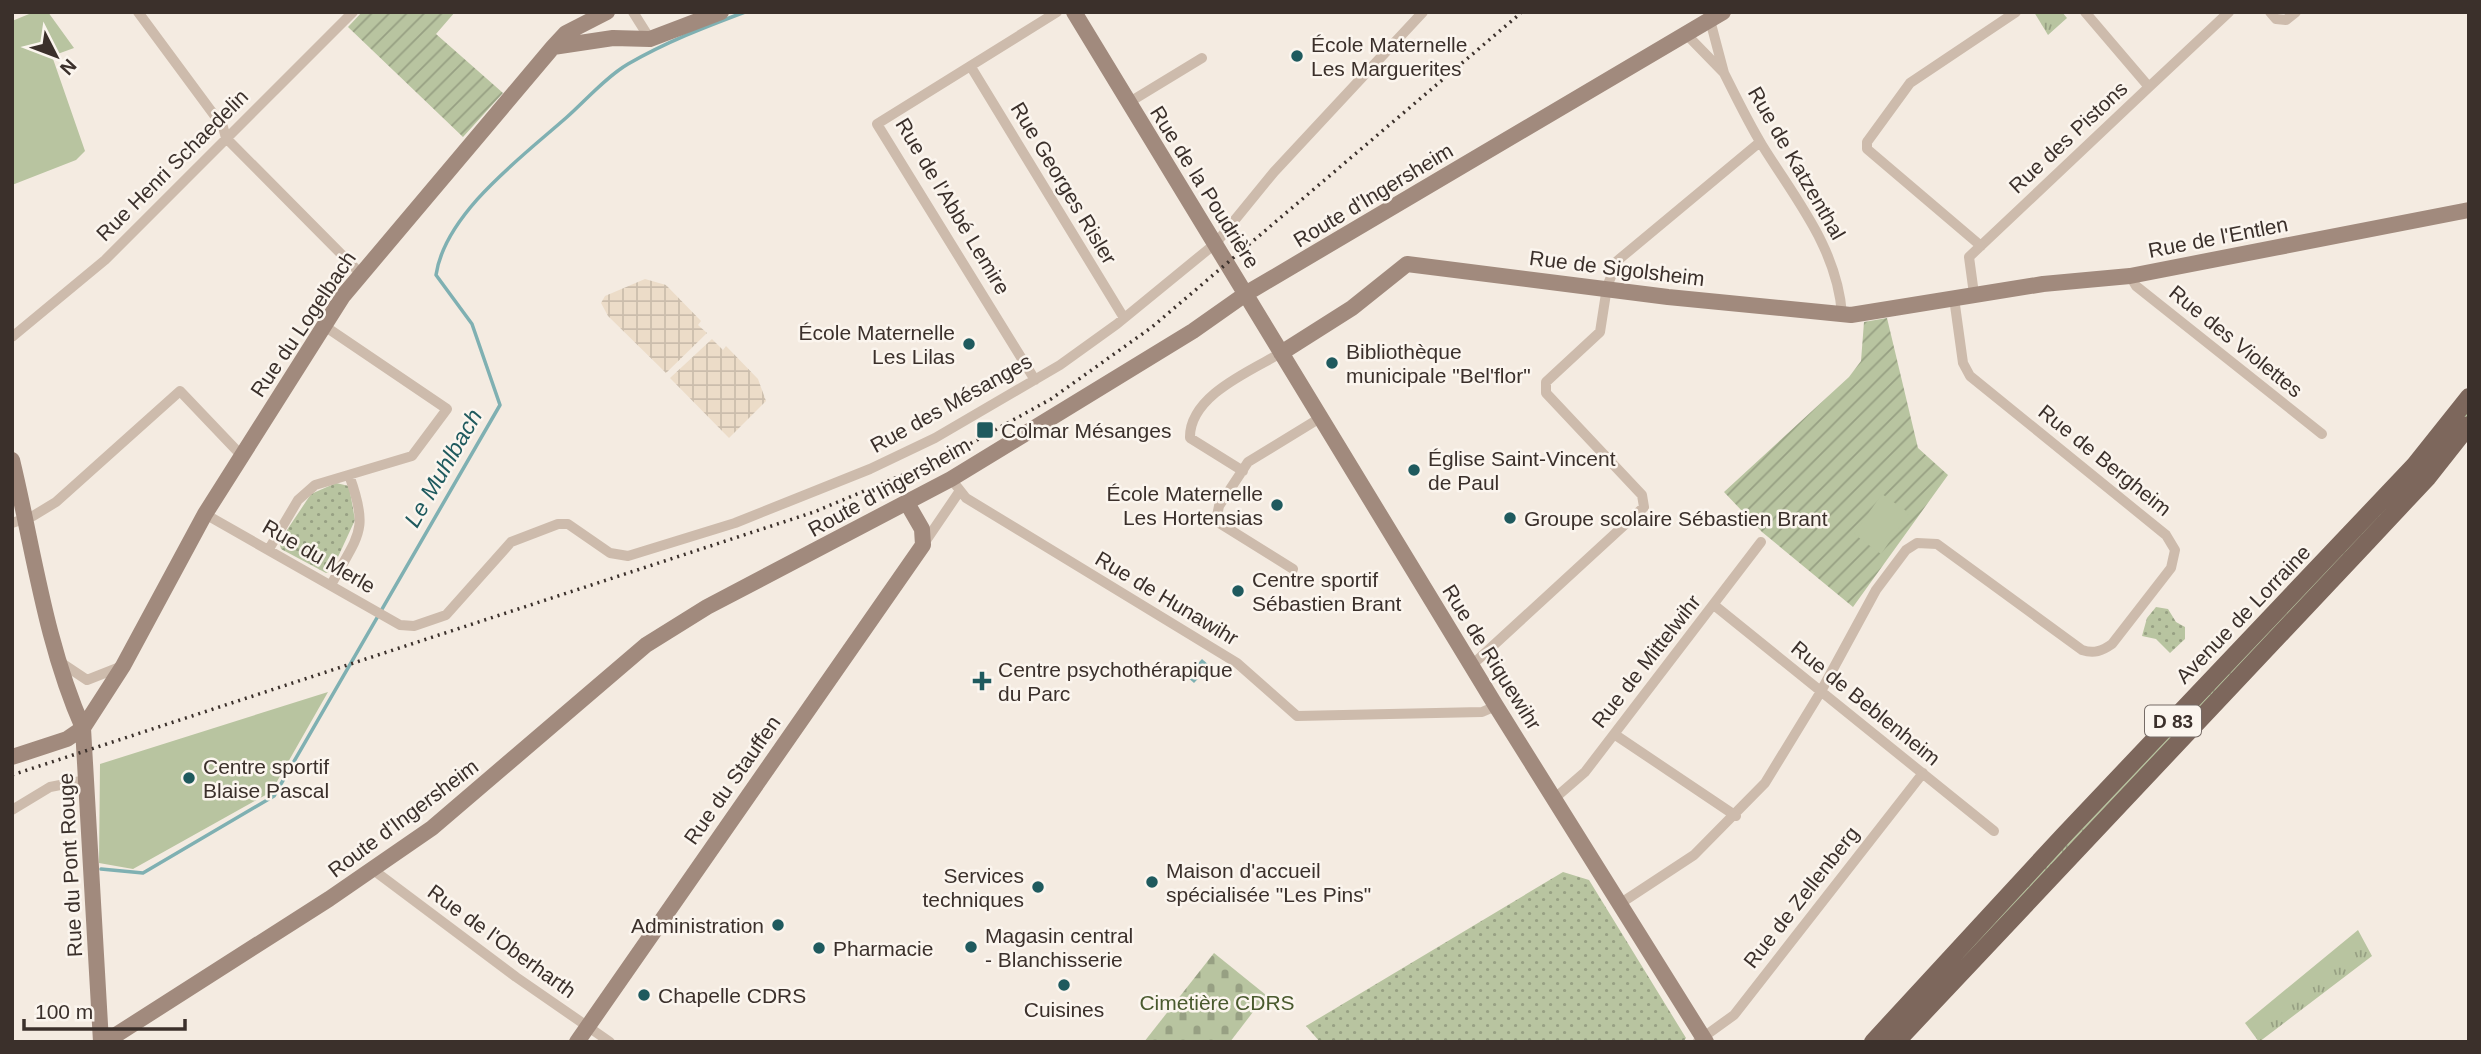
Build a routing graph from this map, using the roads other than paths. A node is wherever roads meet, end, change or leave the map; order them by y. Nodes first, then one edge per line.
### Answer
1 (138, 12) edge
2 (353, 12) edge
3 (607, 12) edge
4 (633, 12) edge
5 (720, 12) edge
6 (1057, 12) edge
7 (1074, 12) edge
8 (1423, 12) edge
9 (2016, 12) edge
10 (2229, 12) edge
11 (2270, 12) edge
12 (2296, 12) edge
13 (2088, 13) edge
14 (1717, 16) edge
15 (1686, 34) junction
16 (650, 39) junction
17 (553, 47) junction
18 (1202, 58) dead end
19 (971, 67) junction
20 (1724, 73) junction
21 (2149, 88) junction
22 (1128, 103) junction
23 (226, 138) junction
24 (1760, 142) junction
25 (2469, 210) edge
26 (1216, 243) junction
27 (1981, 246) junction
28 (360, 272) junction
29 (2130, 276) junction
30 (1607, 287) junction
31 (1247, 293) junction
32 (1974, 294) junction
33 (1954, 298) junction
34 (1842, 314) junction
35 (1124, 318) junction
36 (323, 325) junction
37 (12, 337) edge
38 (1282, 353) junction
39 (1035, 380) junction
40 (2469, 397) edge
41 (1320, 418) junction
42 (2469, 425) edge
43 (2322, 434) dead end
44 (241, 455) junction
45 (12, 460) edge
46 (1243, 471) junction
47 (349, 475) junction
48 (955, 485) junction
49 (907, 503) junction
50 (205, 514) junction
51 (19, 521) edge
52 (1761, 542) dead end
53 (923, 545) junction
54 (270, 550) junction
55 (1293, 569) dead end
56 (331, 585) junction
57 (1714, 605) junction
58 (414, 626) joint
59 (56, 658) junction
60 (1472, 665) junction
61 (123, 666) junction
62 (1820, 693) junction
63 (1496, 706) junction
64 (83, 728) junction
65 (1614, 734) junction
66 (12, 757) edge
67 (1923, 773) junction
68 (86, 780) junction
69 (1555, 798) junction
70 (12, 810) edge
71 (1736, 816) junction
72 (1994, 831) dead end
73 (372, 869) junction
74 (1621, 903) junction
75 (587, 1026) junction
76 (1702, 1040) edge
77 (103, 1042) edge
78 (577, 1042) edge
79 (610, 1042) edge
80 (1873, 1042) edge
81 (1896, 1042) edge

1 - 23 street
2 - 23 street, Rue Henri Schaedelin
3 - 17 street, Rue du Logelbach
4 - 16 street
5 - 16 street
6 - 19 street, Rue de l'Abbé Lemire
7 - 22 street, Rue de la Poudrière
8 - 26 street, Rue des Mésanges
9 - 27 street
10 - 21 street
11 - 12 street
13 - 21 street, Rue des Pistons
14 - 15 street, Route d'Ingersheim
14 - 20 street, Rue de Katzenthal
15 - 20 street, Rue de Katzenthal
15 - 31 street, Route d'Ingersheim
16 - 17 street
17 - 28 street, Rue du Logelbach
18 - 22 street, Rue de la Poudrière
19 - 35 street, Rue Georges Risler
19 - 39 street, Rue de l'Abbé Lemire
20 - 24 street, Rue de Katzenthal
21 - 27 street, Rue des Pistons
22 - 26 street, Rue de la Poudrière
23 - 28 street
23 - 37 street, Rue Henri Schaedelin
24 - 30 street
24 - 34 street, Rue de Katzenthal
25 - 29 street, Rue de l'Entlen
26 - 31 street, Rue de la Poudrière
26 - 35 street, Rue des Mésanges
27 - 32 street, Rue des Pistons
28 - 36 street, Rue du Logelbach
29 - 32 street, Rue de l'Entlen
29 - 43 street, Rue des Violettes
30 - 34 street, Rue de Sigolsheim
30 - 38 street, Rue de Sigolsheim
30 - 60 street
31 - 38 street, Rue de Riquewihr
31 - 48 street, Route d'Ingersheim
32 - 33 street, Rue de Sigolsheim
33 - 34 street, Rue de Sigolsheim
33 - 62 street, Rue de Bergheim
35 - 39 street, Rue des Mésanges
36 - 44 street, Rue du Logelbach
36 - 47 street
38 - 41 street, Rue de Riquewihr
38 - 46 street
39 - 58 street, Rue des Mésanges
40 - 80 main road, Avenue de Lorraine / D 83
41 - 46 street
41 - 60 street, Rue de Riquewihr
42 - 81 main road, Avenue de Lorraine / D 83
44 - 50 street, Rue du Logelbach
44 - 51 street
45 - 51 street
46 - 55 street
47 - 54 street
47 - 56 street
48 - 49 street, Route d'Ingersheim
48 - 53 street, Rue du Stauffen
48 - 63 street, Rue de Hunawihr
49 - 53 street
49 - 73 street, Route d'Ingersheim
50 - 54 street, Rue du Merle
50 - 61 street, Rue du Logelbach
51 - 59 street
52 - 57 street, Rue de Mittelwihr
53 - 75 street, Rue du Stauffen
54 - 56 street, Rue du Merle
56 - 58 street, Rue du Merle
57 - 62 street, Rue de Beblenheim
57 - 65 street, Rue de Mittelwihr
59 - 61 street
59 - 64 street
60 - 63 street, Rue de Riquewihr
61 - 64 street, Rue du Logelbach
62 - 67 street, Rue de Beblenheim
62 - 71 street
63 - 69 street, Rue de Riquewihr
64 - 66 street
64 - 68 street, Rue du Pont Rouge
65 - 69 street, Rue de Mittelwihr
65 - 71 street
67 - 72 street, Rue de Beblenheim
67 - 76 street, Rue de Zellenberg
68 - 70 street
68 - 77 street, Rue du Pont Rouge
69 - 74 street, Rue de Riquewihr
71 - 74 street
73 - 75 street, Rue de l'Oberharth
73 - 77 street, Route d'Ingersheim
74 - 76 street, Rue de Riquewihr
75 - 78 street, Rue du Stauffen
75 - 79 street, Rue de l'Oberharth

